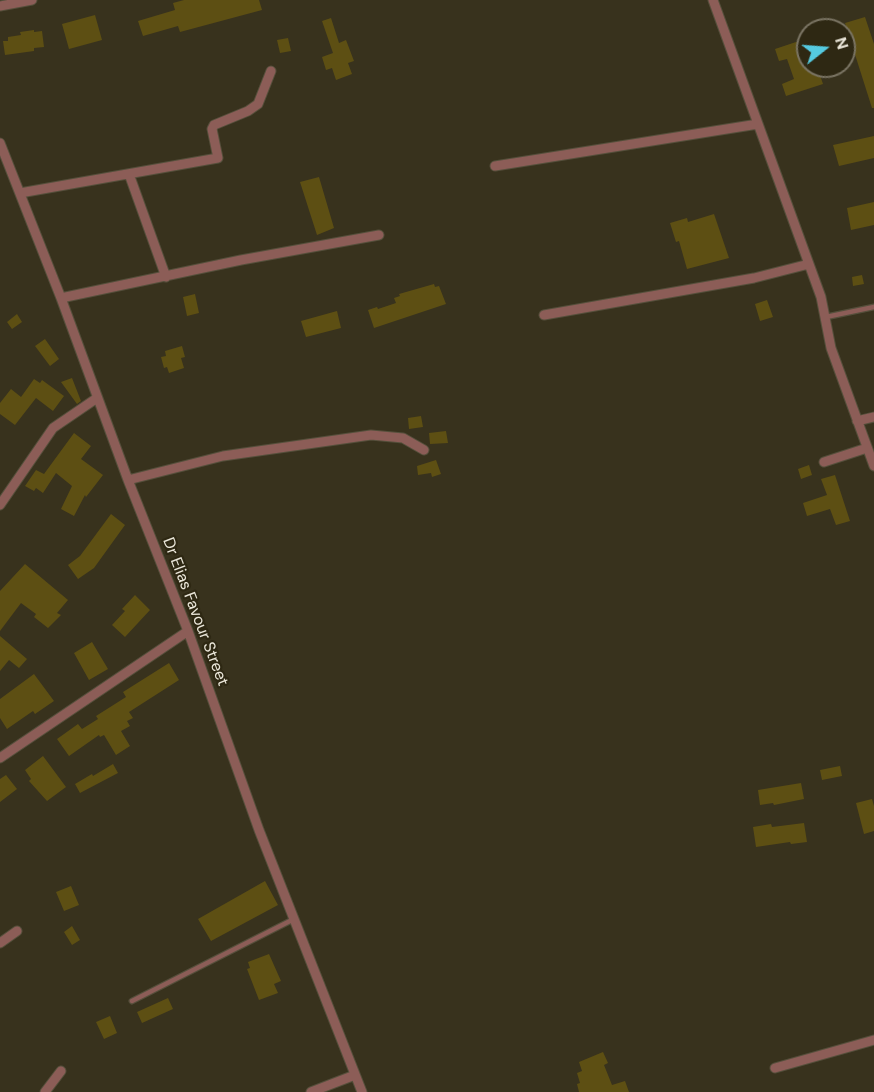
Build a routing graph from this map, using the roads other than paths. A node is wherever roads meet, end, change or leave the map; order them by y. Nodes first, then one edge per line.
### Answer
1 (32, 0) edge
2 (713, 0) edge
3 (0, 6) edge
4 (271, 71) dead end
5 (758, 124) junction
6 (0, 143) edge
7 (495, 166) dead end
8 (129, 174) junction
9 (20, 192) junction
10 (380, 235) dead end
11 (809, 264) junction
12 (166, 277) junction
13 (61, 298) junction
14 (874, 307) edge
15 (544, 315) dead end
16 (826, 317) junction
17 (97, 398) junction
18 (874, 417) edge
19 (857, 421) junction
20 (867, 448) junction
21 (424, 450) dead end
22 (824, 462) dead end
23 (874, 466) edge
24 (128, 480) junction
25 (0, 505) edge
26 (188, 631) junction
27 (0, 758) edge
28 (294, 919) junction
29 (17, 931) dead end
30 (0, 943) edge
31 (132, 1001) dead end
32 (874, 1040) edge
33 (775, 1068) dead end
34 (61, 1071) dead end
35 (355, 1075) junction
36 (45, 1092) edge
37 (311, 1092) edge
38 (362, 1092) edge

1 - 3 street
2 - 5 street
4 - 8 street
5 - 7 street
5 - 11 street
6 - 9 street, Dr Elias Favour Street
8 - 9 street
8 - 12 street
9 - 13 street, Dr Elias Favour Street
10 - 12 street
11 - 15 street
11 - 16 street
12 - 13 street
13 - 17 street, Dr Elias Favour Street
14 - 16 lane
16 - 19 street
17 - 24 street, Dr Elias Favour Street
17 - 25 street
18 - 19 street
19 - 20 street
20 - 22 street
20 - 23 street
21 - 24 street
24 - 26 street, Dr Elias Favour Street
26 - 27 street
26 - 28 street, Dr Elias Favour Street
28 - 31 lane
28 - 35 street, Dr Elias Favour Street
29 - 30 street
32 - 33 street
34 - 36 street
35 - 37 street
35 - 38 street, Dr Elias Favour Street

